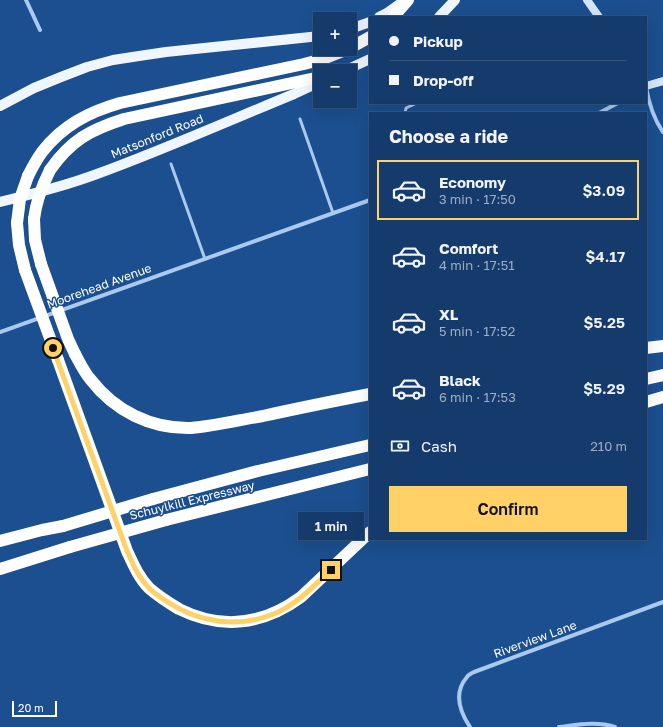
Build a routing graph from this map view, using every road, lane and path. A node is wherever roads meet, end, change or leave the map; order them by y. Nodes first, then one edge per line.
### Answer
1 (26, 0) edge
2 (404, 0) edge
3 (408, 0) edge
4 (455, 0) edge
5 (587, 0) edge
6 (381, 16) edge
7 (394, 16) edge
8 (441, 16) edge
9 (598, 16) edge
10 (369, 22) edge
11 (357, 27) edge
12 (40, 30) dead end
13 (313, 37) edge
14 (369, 38) edge
15 (357, 44) edge
16 (331, 56) edge
17 (369, 59) edge
18 (357, 65) edge
19 (313, 78) edge
20 (663, 81) edge
21 (313, 85) edge
22 (647, 86) edge
23 (647, 91) edge
24 (415, 104) edge
25 (616, 104) edge
26 (0, 106) edge
27 (405, 112) edge
28 (601, 112) edge
29 (300, 119) dead end
30 (663, 132) edge
31 (171, 164) dead end
32 (369, 200) edge
33 (0, 202) edge
34 (333, 213) junction
35 (205, 259) junction
36 (0, 332) edge
37 (663, 346) edge
38 (647, 348) edge
39 (663, 375) edge
40 (647, 379) edge
41 (369, 394) edge
42 (663, 396) edge
43 (647, 401) edge
44 (369, 445) edge
45 (369, 469) edge
46 (42, 530) junction
47 (369, 533) edge
48 (0, 535) edge
49 (0, 541) edge
50 (0, 569) edge
51 (663, 602) edge
52 (470, 727) edge
53 (559, 727) edge
54 (615, 727) edge

1 - 12 street
2 - 6 main road
3 - 7 highway
4 - 8 main road
5 - 9 main road
10 - 11 main road
13 - 26 main road
14 - 15 highway
16 - 47 highway, bridge
17 - 18 main road
19 - 41 highway, bridge
20 - 22 main road
21 - 33 main road, Matsonford Road
23 - 30 street
24 - 27 lane
25 - 28 street
29 - 34 lane
31 - 35 lane
32 - 34 street, Moorehead Avenue
34 - 35 street, Moorehead Avenue
35 - 36 street, Moorehead Avenue
37 - 38 highway
39 - 40 highway
42 - 43 highway
44 - 46 highway, Schuylkill Expressway, bridge
45 - 50 highway, Schuylkill Expressway, bridge
46 - 48 highway
46 - 49 highway, Schuylkill Expressway
51 - 52 street, Riverview Lane
53 - 54 street

